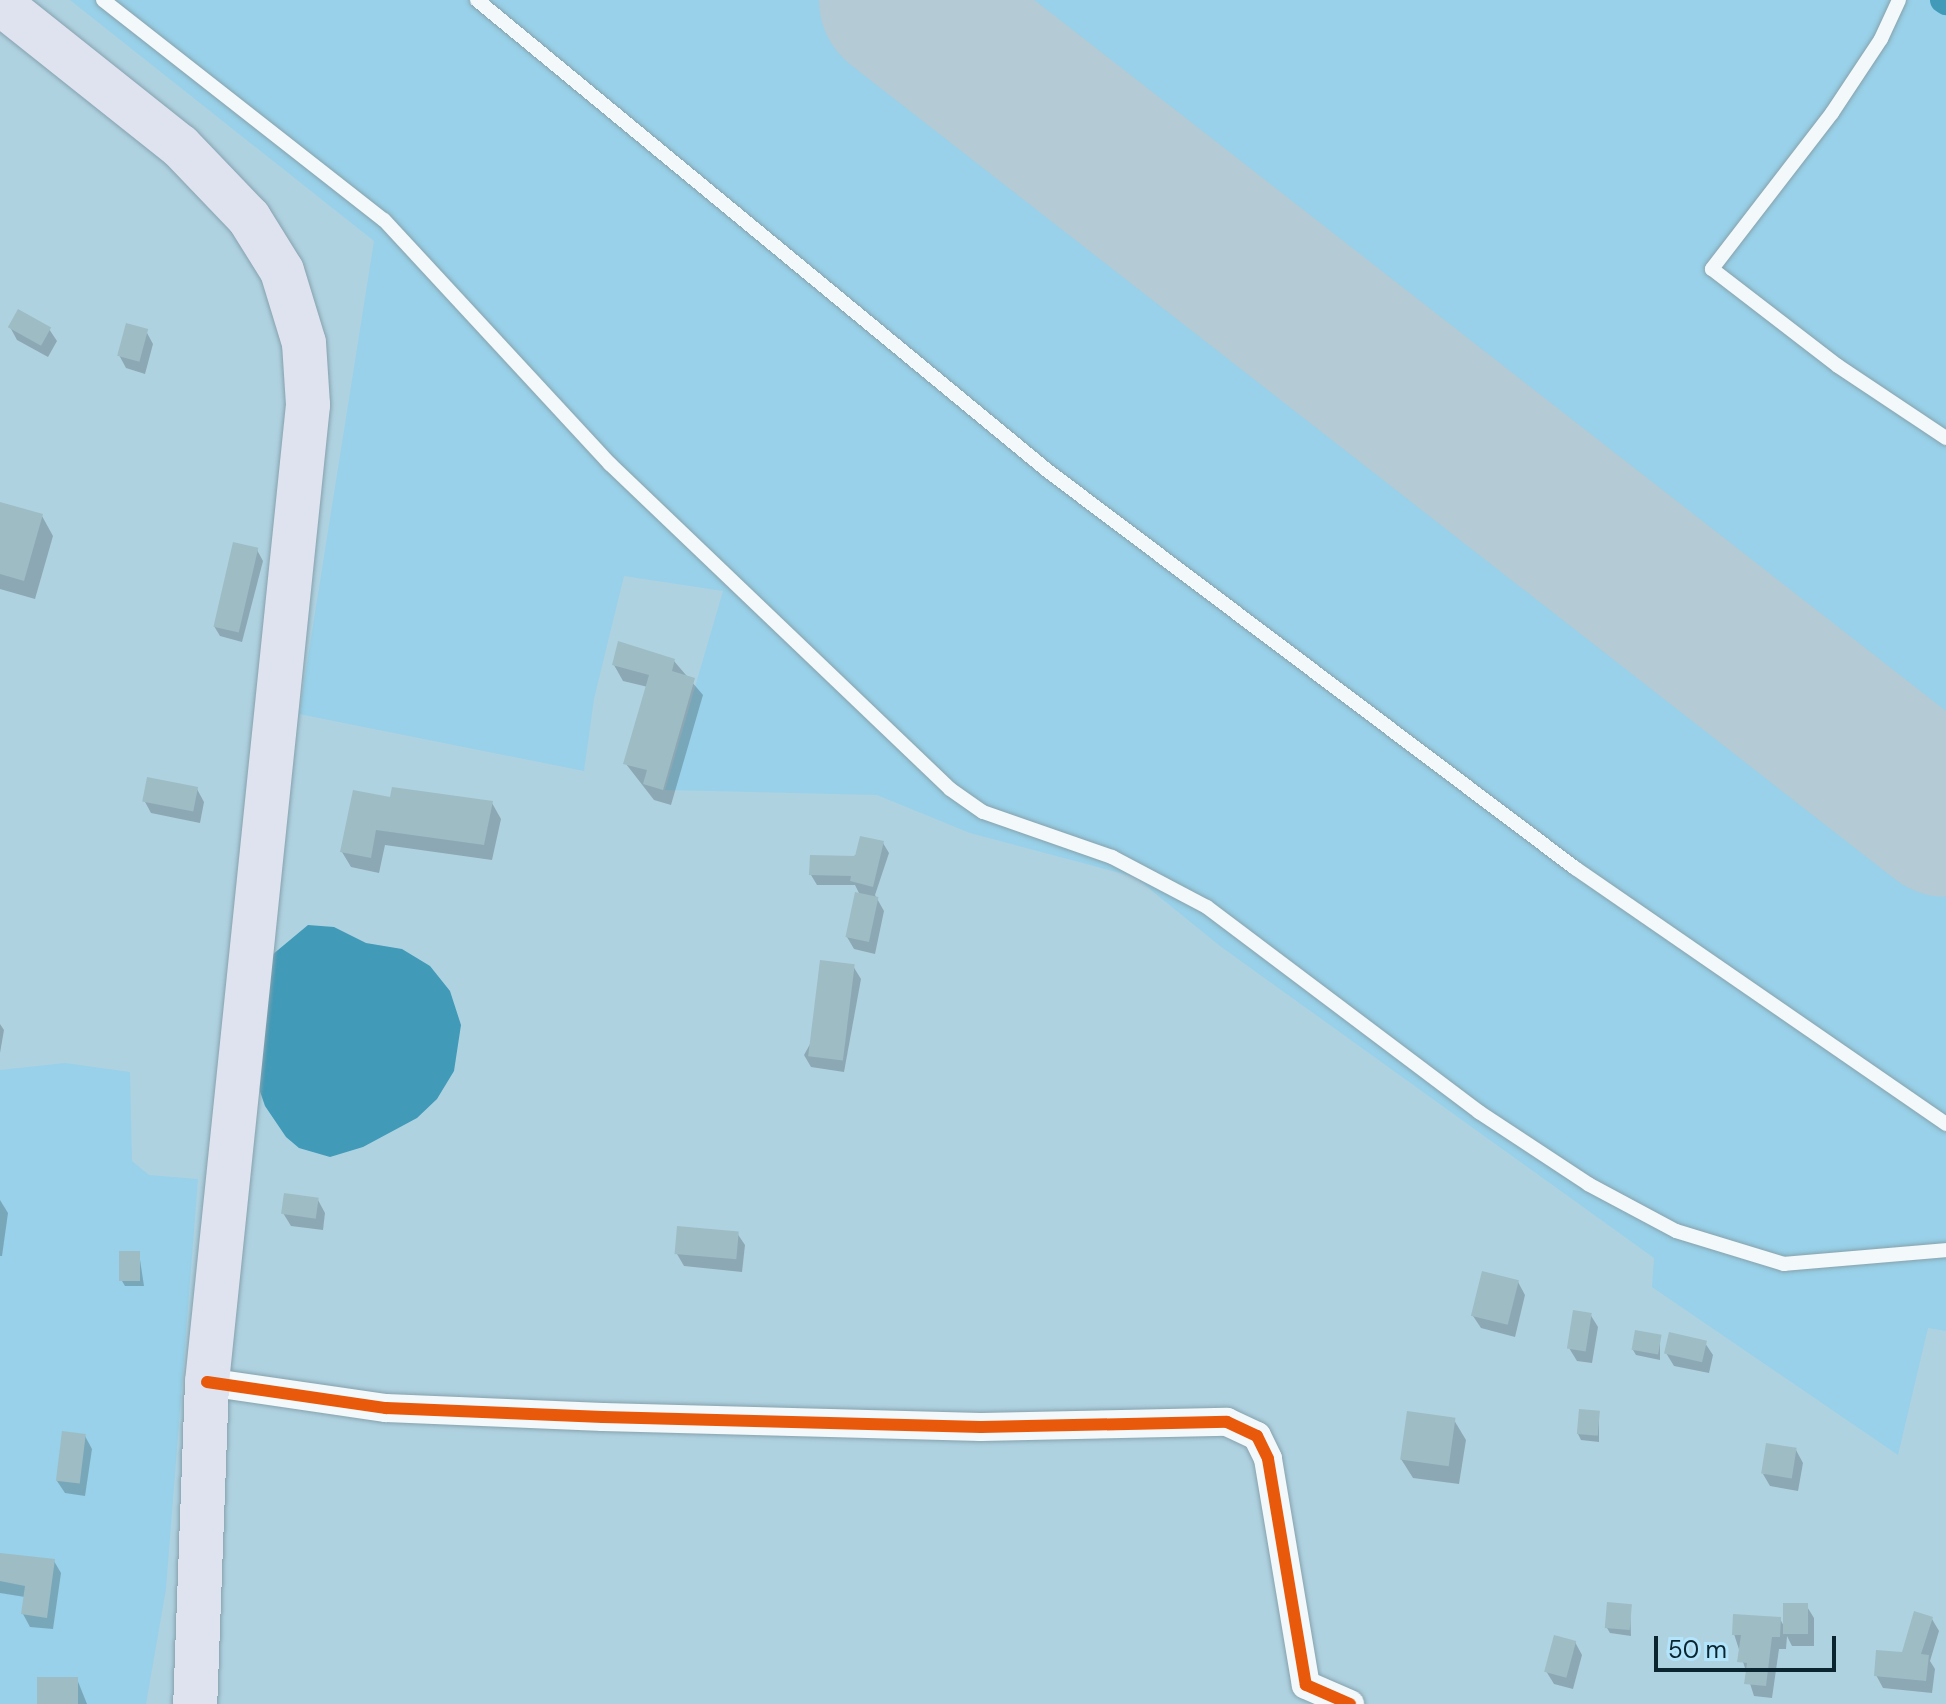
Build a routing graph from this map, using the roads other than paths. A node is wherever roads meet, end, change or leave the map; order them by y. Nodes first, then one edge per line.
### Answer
1 (103, 0) edge
2 (477, 0) edge
3 (1899, 1) edge
4 (0, 3) edge
5 (1946, 438) edge
6 (1946, 1124) edge
7 (1946, 1250) edge
8 (207, 1382) junction
9 (195, 1704) edge
10 (1350, 1704) edge

1 - 7 lane
2 - 6 lane
3 - 5 lane
4 - 8 highway
8 - 9 highway
8 - 10 street

